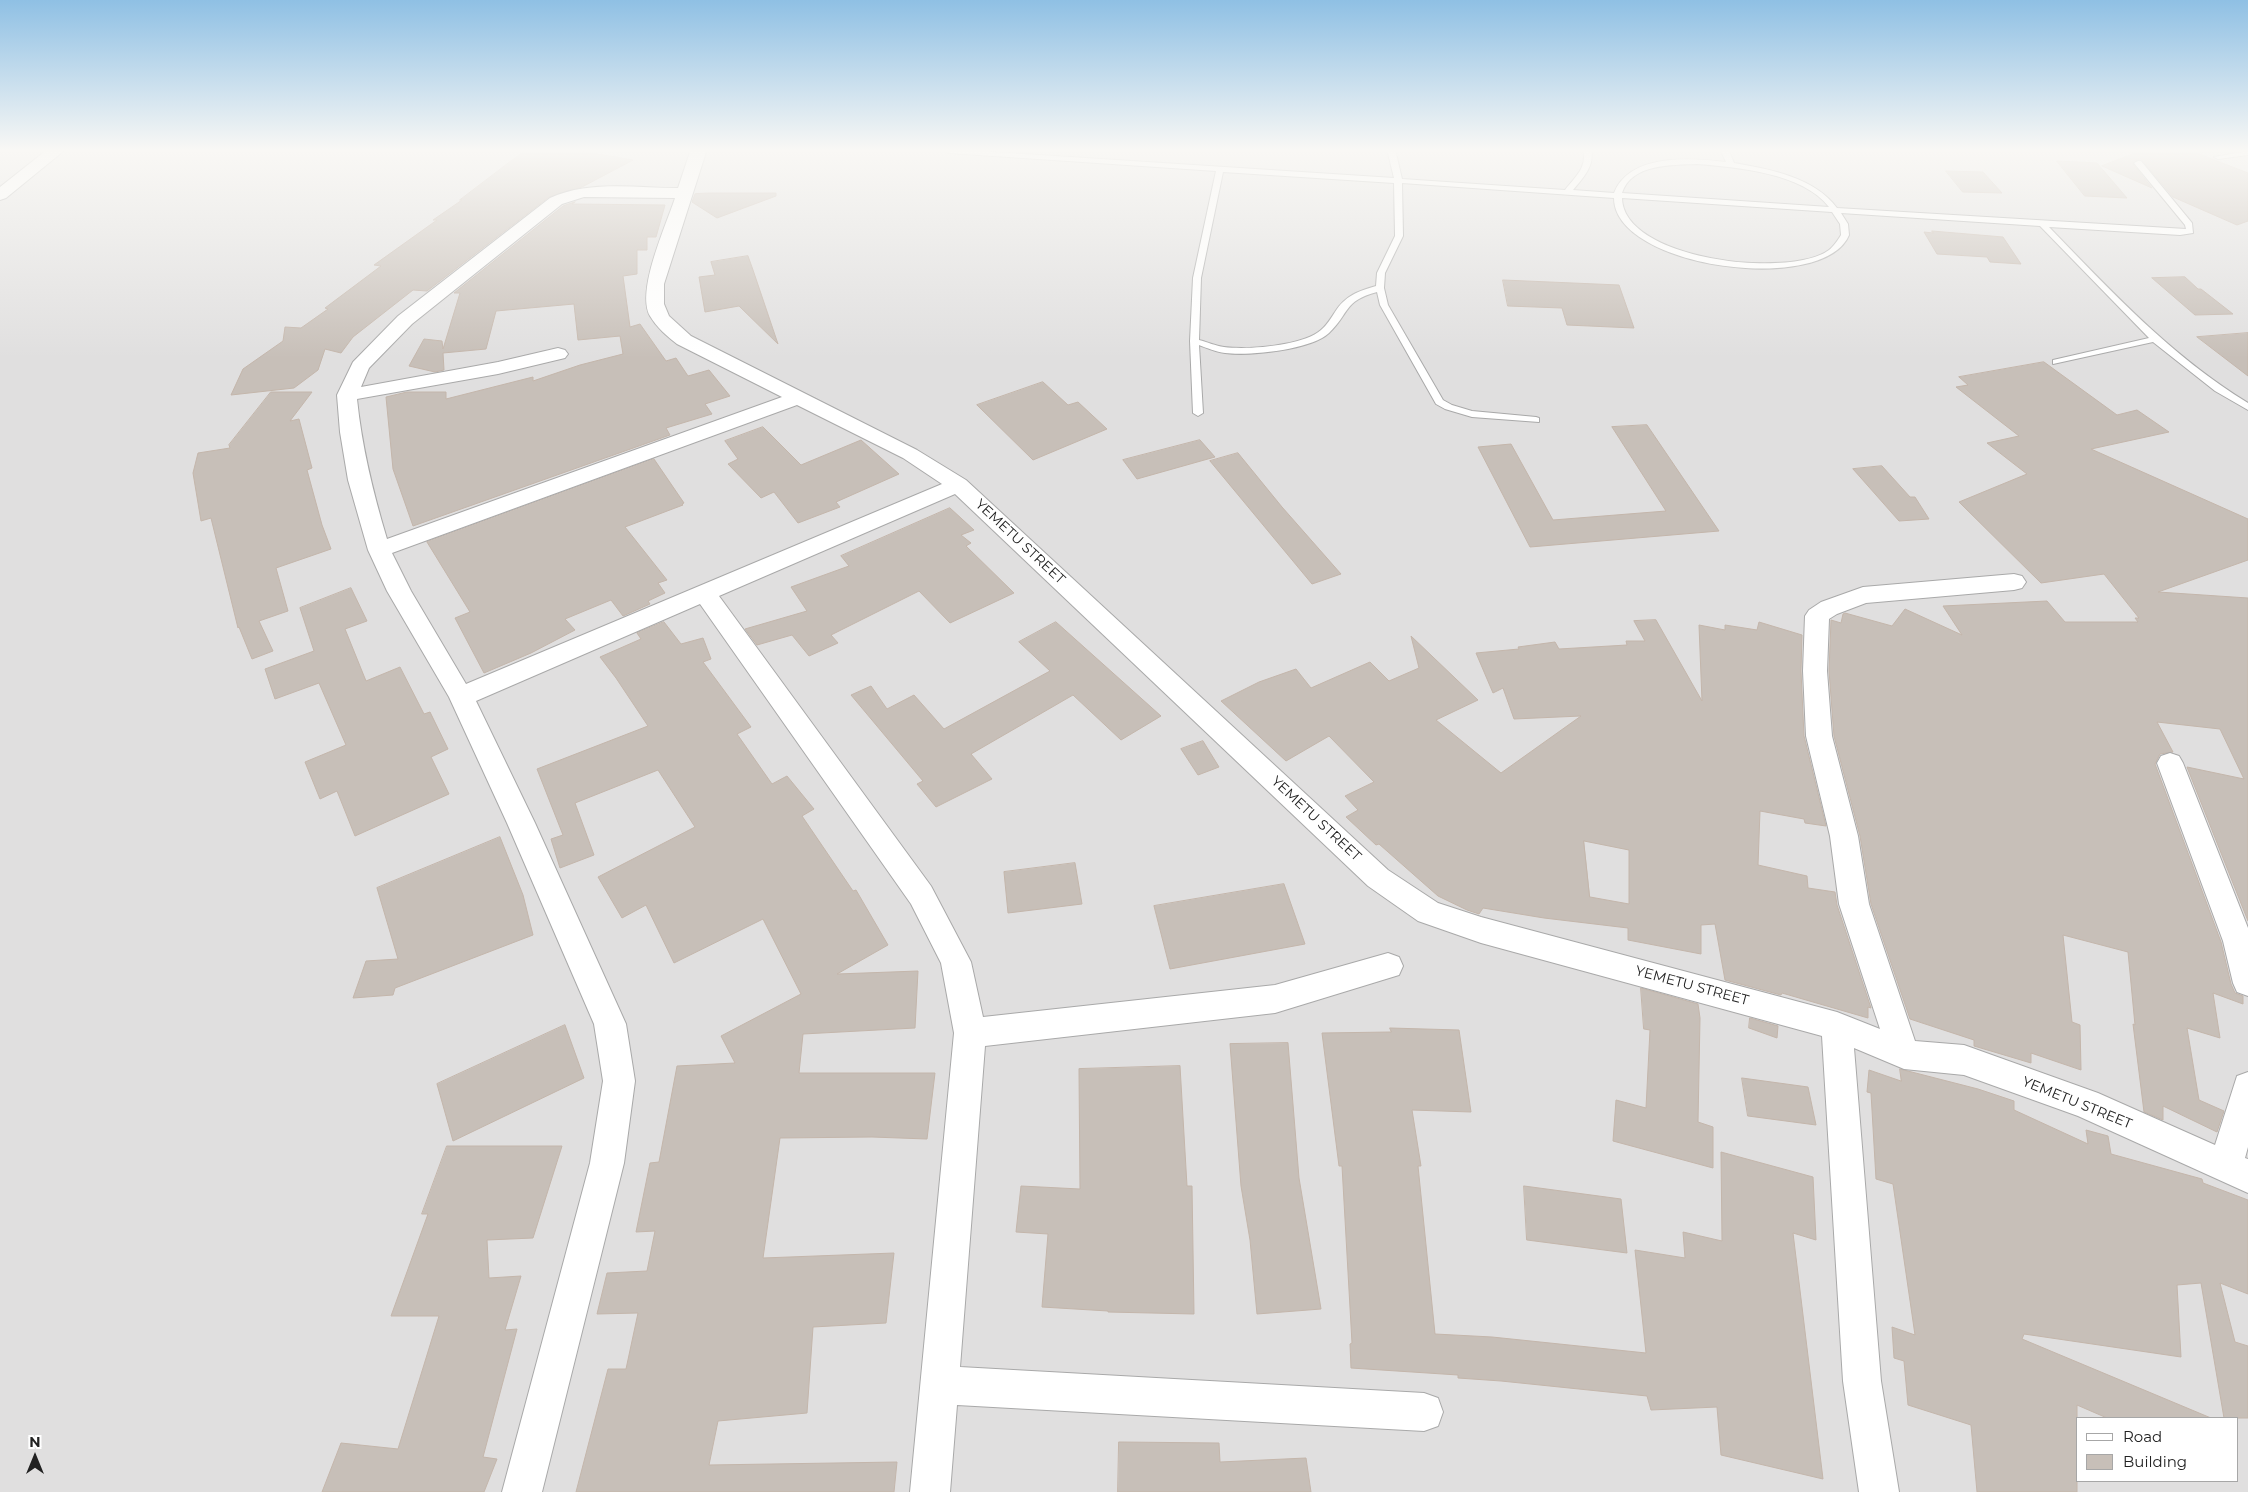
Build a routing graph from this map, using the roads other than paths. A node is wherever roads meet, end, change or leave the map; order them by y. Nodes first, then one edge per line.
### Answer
1 (534, 219) edge
2 (676, 219) edge
3 (1209, 219) edge
4 (1399, 219) edge
5 (1624, 219) edge
6 (1841, 219) edge
7 (1973, 219) edge
8 (2184, 219) edge
9 (2042, 224) junction
10 (1380, 288) junction
11 (2154, 339) junction
12 (1194, 341) junction
13 (558, 354) dead end
14 (2056, 362) dead end
15 (347, 395) junction
16 (798, 398) junction
17 (2248, 408) edge
18 (1198, 413) dead end
19 (1536, 420) dead end
20 (958, 485) junction
21 (379, 550) junction
22 (2014, 582) dead end
23 (704, 593) junction
24 (461, 698) junction
25 (2170, 763) dead end
26 (1388, 966) dead end
27 (2248, 983) edge
28 (1837, 1026) junction
29 (970, 1033) junction
30 (1904, 1054) junction
31 (2248, 1087) edge
32 (2237, 1171) edge
33 (940, 1385) junction
34 (1424, 1412) dead end
35 (522, 1492) edge
36 (930, 1492) edge
37 (1879, 1492) edge

1 - 15 street
2 - 16 street, YEMETU STREET
3 - 12 lane
4 - 10 lane
5 - 6 lane
7 - 9 lane
8 - 9 lane
9 - 11 lane
10 - 12 lane
10 - 19 lane
11 - 14 lane
11 - 17 lane
12 - 18 lane
13 - 15 street
15 - 21 street
16 - 20 street, YEMETU STREET
16 - 21 street
20 - 23 street
20 - 28 street, YEMETU STREET
21 - 24 street
22 - 30 street
23 - 24 street
23 - 29 street
24 - 35 street
25 - 27 street
26 - 29 street
28 - 30 street, YEMETU STREET
28 - 37 street
29 - 33 street
30 - 32 street, YEMETU STREET
31 - 32 street
33 - 34 street
33 - 36 street

